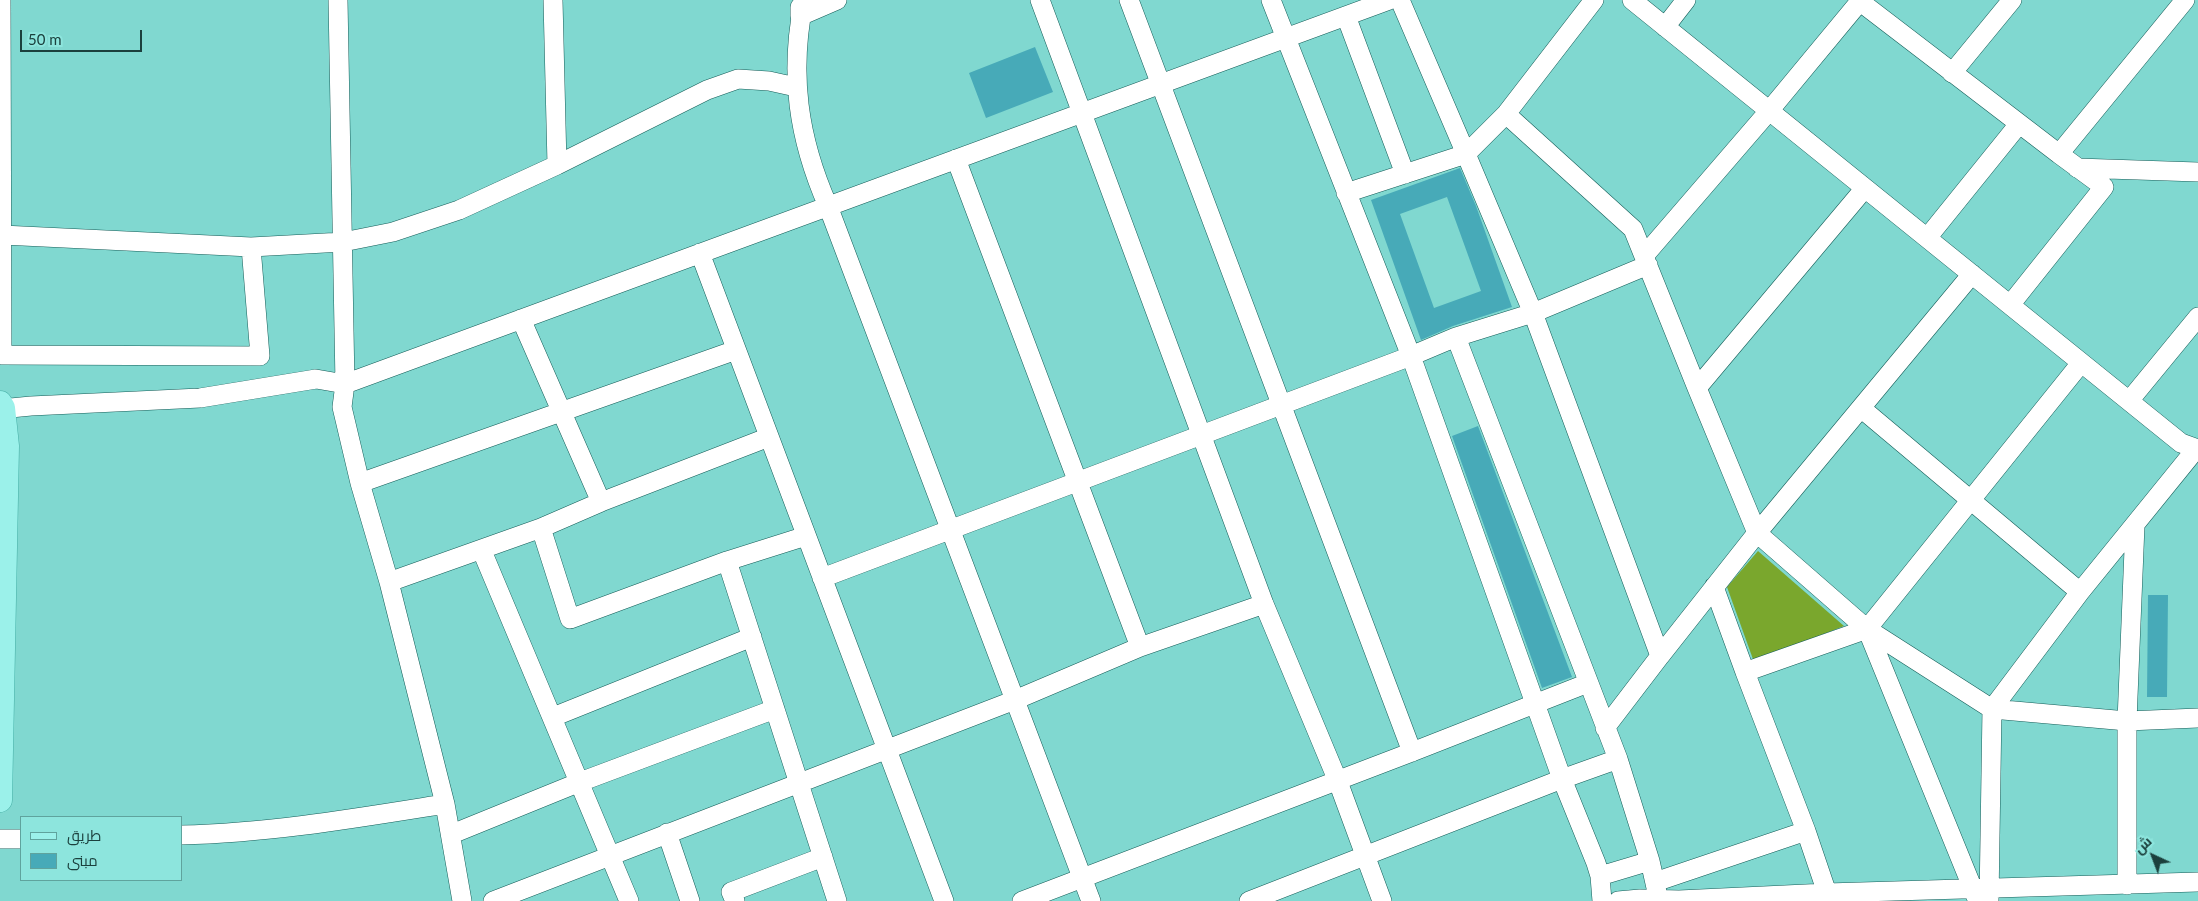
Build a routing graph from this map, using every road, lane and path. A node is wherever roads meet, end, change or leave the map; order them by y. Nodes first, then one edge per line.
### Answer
1 (2, 0) edge
2 (338, 0) edge
3 (553, 0) edge
4 (837, 0) edge
5 (1040, 0) edge
6 (1129, 0) edge
7 (1271, 0) edge
8 (1389, 0) edge
9 (1400, 0) edge
10 (1594, 0) edge
11 (1632, 0) edge
12 (1686, 0) edge
13 (1859, 0) edge
14 (2012, 0) edge
15 (2185, 0) edge
16 (801, 5) edge
17 (1346, 16) junction
18 (1665, 27) junction
19 (1284, 39) junction
20 (1952, 74) junction
21 (1160, 84) junction
22 (796, 87) junction
23 (1769, 111) junction
24 (1082, 113) junction
25 (1506, 114) junction
26 (2019, 124) junction
27 (1466, 154) junction
28 (2058, 154) junction
29 (956, 159) junction
30 (558, 165) junction
31 (2077, 168) junction
32 (2198, 172) edge
33 (1405, 174) junction
34 (1865, 188) junction
35 (1346, 193) junction
36 (828, 206) junction
37 (2, 235) junction
38 (1927, 238) junction
39 (342, 242) junction
40 (251, 246) junction
41 (700, 253) junction
42 (1646, 260) junction
43 (1972, 274) junction
44 (2010, 305) junction
45 (1533, 314) junction
46 (2198, 317) edge
47 (521, 319) junction
48 (1456, 337) junction
49 (736, 350) junction
50 (1411, 356) junction
51 (2081, 362) junction
52 (345, 384) junction
53 (1697, 388) junction
54 (2129, 401) junction
55 (1281, 405) junction
56 (1, 407) edge
57 (1861, 408) junction
58 (561, 410) junction
59 (1201, 435) junction
60 (769, 437) junction
61 (2197, 449) edge
62 (1078, 481) junction
63 (360, 482) junction
64 (1970, 500) junction
65 (601, 502) junction
66 (2135, 525) junction
67 (541, 528) junction
68 (950, 530) junction
69 (1757, 533) junction
70 (806, 536) junction
71 (482, 551) junction
72 (727, 561) junction
73 (822, 578) junction
74 (389, 582) junction
75 (1714, 587) junction
76 (2080, 592) junction
77 (1264, 604) junction
78 (1867, 629) junction
79 (752, 637) junction
80 (1140, 647) junction
81 (1660, 656) junction
82 (1745, 672) junction
83 (1, 679) edge
84 (1588, 683) junction
85 (1015, 700) junction
86 (1535, 704) junction
87 (775, 709) junction
88 (1992, 709) junction
89 (553, 717) junction
90 (2198, 718) edge
91 (2127, 721) junction
92 (1605, 728) junction
93 (887, 749) junction
94 (1412, 752) junction
95 (1618, 759) junction
96 (1562, 778) junction
97 (1337, 779) junction
98 (580, 782) junction
99 (799, 783) junction
100 (0, 800) edge
101 (445, 804) junction
102 (1806, 831) junction
103 (667, 833) junction
104 (452, 834) junction
105 (182, 835) edge
106 (0, 839) edge
107 (20, 839) edge
108 (610, 854) junction
109 (1364, 855) junction
110 (823, 857) junction
111 (1650, 861) junction
112 (1600, 876) junction
113 (1082, 878) junction
114 (2198, 882) edge
115 (2127, 884) junction
116 (1827, 893) junction
117 (1658, 894) edge
118 (1983, 895) edge
119 (462, 901) edge
120 (493, 901) edge
121 (629, 901) edge
122 (690, 901) edge
123 (735, 901) edge
124 (837, 901) edge
125 (944, 901) edge
126 (1022, 901) edge
127 (1091, 901) edge
128 (1249, 901) edge
129 (1382, 901) edge
130 (1602, 901) edge
131 (1618, 901) edge

1 - 37 street
2 - 39 street
3 - 30 street
4 - 16 street
5 - 24 street
6 - 21 street
7 - 19 street
8 - 17 street
9 - 27 street
10 - 25 street
11 - 18 street
12 - 18 street
13 - 20 street
13 - 23 street
14 - 20 street
15 - 28 street
16 - 22 street
17 - 19 street
17 - 33 street
18 - 23 street
19 - 21 street
19 - 35 street
20 - 26 street
21 - 24 street
21 - 55 street
22 - 30 street
22 - 36 street
23 - 34 street
23 - 42 street
24 - 29 street
24 - 59 street
25 - 27 street
25 - 42 street
26 - 28 street
26 - 38 street
27 - 33 street
27 - 45 street
28 - 31 street
29 - 36 street
29 - 62 street
30 - 39 street
31 - 32 street
31 - 44 street
33 - 35 street
34 - 38 street
34 - 53 street
35 - 50 street
36 - 41 street
36 - 68 street
37 - 40 street
37 - 40 street
38 - 43 street
39 - 40 street
39 - 52 street
41 - 47 street
41 - 49 street
42 - 45 street
42 - 53 street
43 - 44 street
43 - 57 street
44 - 51 street
45 - 48 street
45 - 81 street
46 - 54 street
47 - 52 street
47 - 58 street
48 - 50 street
48 - 84 street
49 - 58 street
49 - 60 street
50 - 55 street
50 - 86 street
51 - 54 street
51 - 64 street
52 - 56 street
52 - 63 street
53 - 69 street
54 - 61 street
55 - 59 street
55 - 94 street
56 - 83 main road
57 - 64 street
57 - 69 street
58 - 63 street
58 - 65 street
59 - 62 street
59 - 77 street
60 - 65 street
60 - 70 street
61 - 66 street
62 - 68 street
62 - 80 street
63 - 74 street
64 - 76 street
64 - 78 street
65 - 67 street
66 - 76 street
66 - 91 street
67 - 71 street
67 - 72 street
68 - 73 street
68 - 85 street
69 - 75 street
69 - 78 street
70 - 72 street
70 - 73 street
71 - 74 street
71 - 89 street
72 - 79 street
73 - 93 street
74 - 101 street
75 - 81 street
75 - 82 street
76 - 88 street
77 - 80 street
77 - 97 street
78 - 82 street
78 - 88 street
78 - 118 street
79 - 87 street
79 - 89 street
80 - 85 street
81 - 92 street
82 - 102 street
83 - 100 main road
84 - 86 street
84 - 92 street
85 - 93 street
85 - 113 street
86 - 94 street
86 - 96 street
87 - 98 street
87 - 99 street
88 - 91 street
88 - 118 street
89 - 98 street
90 - 91 street
91 - 115 street
92 - 95 street
93 - 99 street
93 - 125 street
94 - 97 street
95 - 96 street
95 - 111 street
96 - 109 street
96 - 112 street
97 - 109 street
97 - 113 street
98 - 104 street
98 - 108 street
99 - 103 street
99 - 110 street
101 - 104 street
101 - 105 street
102 - 116 street
102 - 117 street
103 - 108 street
103 - 122 street
104 - 119 street
106 - 107 street
108 - 120 street
108 - 121 street
109 - 128 street
109 - 129 street
110 - 123 street
110 - 124 street
111 - 112 street
111 - 117 street
112 - 130 street
113 - 126 street
113 - 127 street
114 - 115 street
115 - 118 street
116 - 117 street
116 - 118 street
117 - 131 street

